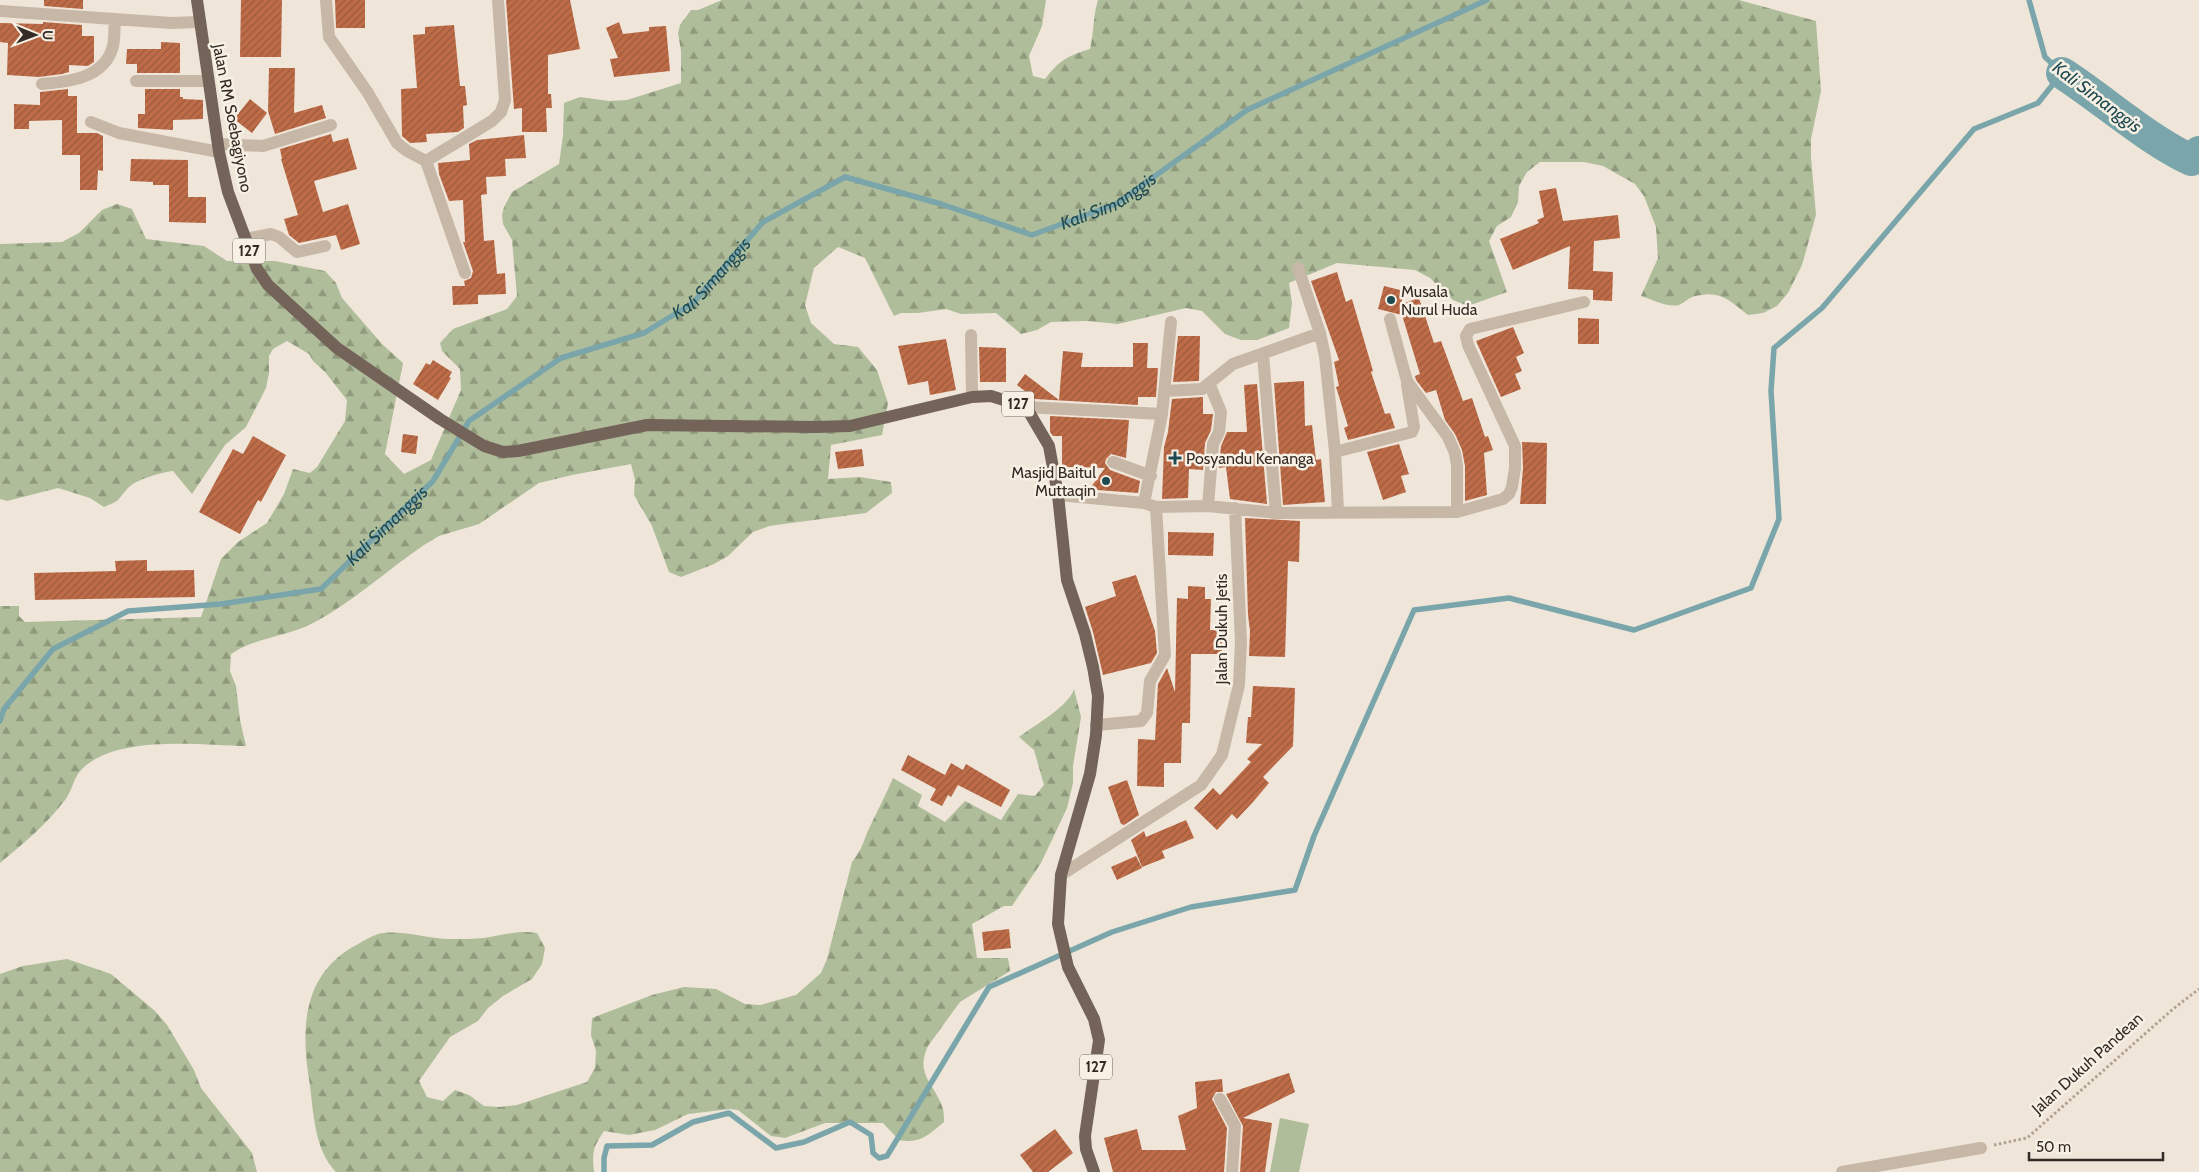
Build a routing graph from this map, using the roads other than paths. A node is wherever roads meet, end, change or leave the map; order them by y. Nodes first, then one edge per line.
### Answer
1 (197, 0) edge
2 (326, 0) edge
3 (498, 0) edge
4 (0, 11) edge
5 (115, 19) junction
6 (200, 22) junction
7 (136, 81) dead end
8 (208, 81) junction
9 (42, 84) dead end
10 (91, 122) dead end
11 (331, 126) dead end
12 (219, 148) junction
13 (426, 161) junction
14 (245, 239) junction
15 (325, 246) dead end
16 (1298, 268) dead end
17 (465, 273) dead end
18 (1584, 302) dead end
19 (1390, 319) dead end
20 (1171, 322) dead end
21 (1320, 333) junction
22 (971, 335) dead end
23 (1263, 354) junction
24 (1407, 382) junction
25 (1209, 383) junction
26 (1166, 391) junction
27 (972, 397) junction
28 (1026, 407) junction
29 (1162, 414) junction
30 (1335, 452) junction
31 (1113, 462) dead end
32 (1151, 476) junction
33 (1058, 496) junction
34 (1150, 505) junction
35 (1208, 506) junction
36 (1235, 508) junction
37 (1338, 511) junction
38 (1458, 512) junction
39 (1276, 513) junction
40 (1096, 724) junction
41 (1061, 875) junction
42 (1220, 1099) dead end
43 (1981, 1148) road end
44 (1094, 1172) edge
45 (1232, 1172) edge
46 (1842, 1172) edge

1 - 6 main road, Jalan RM Soebagiyono / 127
2 - 13 street
3 - 13 street
4 - 5 street
5 - 6 street
5 - 9 street
6 - 8 main road, Jalan RM Soebagiyono / 127
7 - 8 street
8 - 12 main road, Jalan RM Soebagiyono / 127
10 - 12 street
11 - 12 street
12 - 14 main road, Jalan RM Soebagiyono / 127
13 - 17 street
14 - 15 street
14 - 27 main road, Jalan RM Soebagiyono / 127
16 - 21 street
18 - 38 street
19 - 24 street
20 - 26 street
21 - 23 street
21 - 30 street
22 - 27 street
23 - 25 street
23 - 39 street
24 - 30 street
24 - 38 street
25 - 26 street
25 - 35 street
26 - 29 street
27 - 28 main road, 127
28 - 29 street
28 - 33 main road, 127
29 - 32 street
30 - 37 street
31 - 32 street
32 - 34 street
33 - 34 street
33 - 40 main road, 127
34 - 35 street
34 - 40 street
35 - 36 street
36 - 39 street
36 - 41 street, Jalan Dukuh Jetis
37 - 38 street
37 - 39 street
40 - 41 main road, 127
41 - 44 main road, 127
42 - 45 street
43 - 46 street

